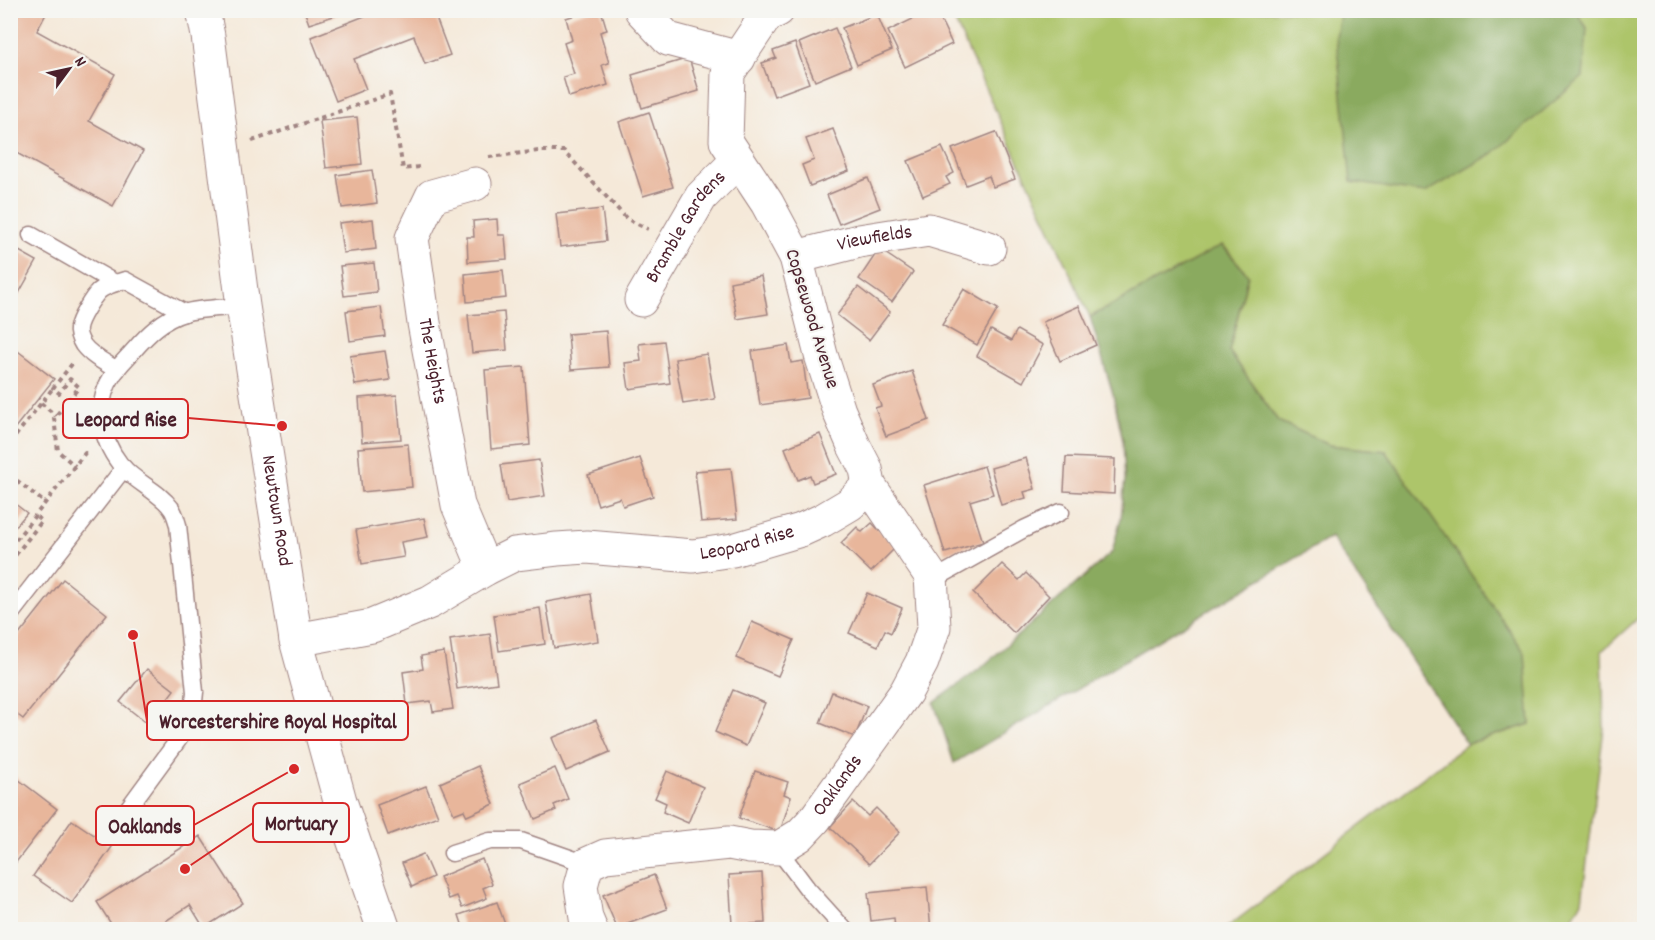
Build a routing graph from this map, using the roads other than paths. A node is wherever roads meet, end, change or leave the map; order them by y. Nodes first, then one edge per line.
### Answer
1 (203, 10) edge
2 (641, 10) edge
3 (778, 10) edge
4 (739, 58) junction
5 (738, 160) junction
6 (478, 171) road end
7 (31, 235) dead end
8 (989, 248) dead end
9 (796, 257) junction
10 (115, 283) junction
11 (641, 300) dead end
12 (243, 306) junction
13 (185, 313) junction
14 (117, 370) junction
15 (124, 468) junction
16 (860, 495) junction
17 (1062, 512) dead end
18 (485, 569) junction
19 (931, 581) junction
20 (10, 615) edge
21 (296, 640) junction
22 (110, 833) dead end
23 (777, 848) junction
24 (452, 853) dead end
25 (587, 864) junction
26 (384, 930) edge
27 (591, 930) edge
28 (845, 930) edge

1 - 12 street, Newtown Road
2 - 4 street
3 - 4 street, Copsewood Avenue
4 - 5 street, Copsewood Avenue
5 - 9 street, Copsewood Avenue
5 - 11 street, Bramble Gardens
6 - 18 street, The Heights
7 - 10 lane
8 - 9 street, Viewfields
9 - 16 street, Copsewood Avenue
10 - 13 lane
10 - 14 lane
12 - 13 lane
12 - 21 street, Newtown Road
13 - 14 lane
14 - 15 lane
15 - 20 lane
15 - 22 lane
16 - 18 street, Leopard Rise
16 - 19 street, Oaklands
17 - 19 lane
18 - 21 street, Leopard Rise
19 - 23 street, Oaklands
21 - 26 street, Newtown Road
23 - 25 street
23 - 28 lane
24 - 25 lane
25 - 27 street

